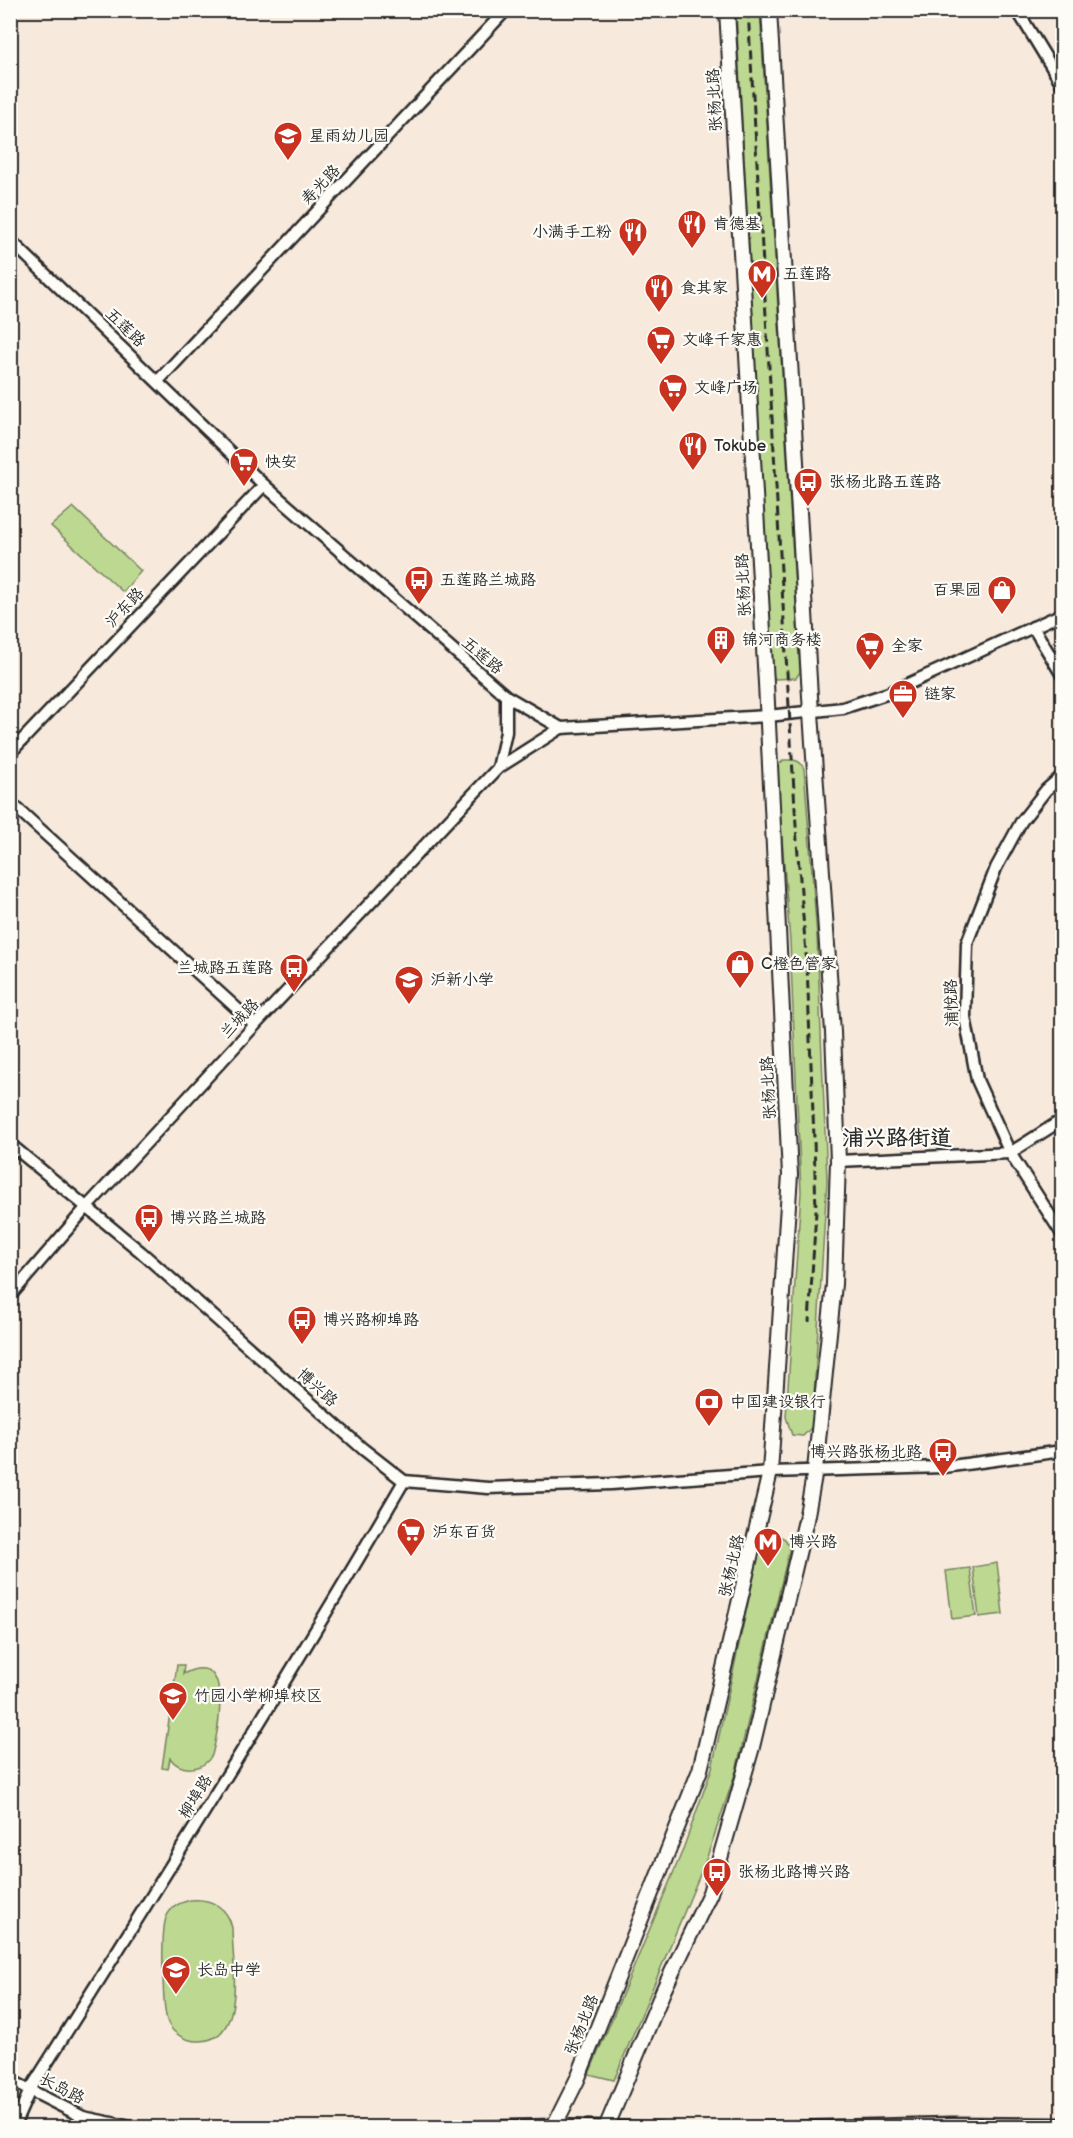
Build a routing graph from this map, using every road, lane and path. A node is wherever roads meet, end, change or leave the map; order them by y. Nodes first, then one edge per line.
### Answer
1 (506, 10) edge
2 (727, 10) edge
3 (769, 10) edge
4 (1017, 10) edge
5 (1062, 84) edge
6 (10, 240) edge
7 (158, 381) junction
8 (264, 485) junction
9 (1062, 614) edge
10 (1033, 627) junction
11 (1062, 675) edge
12 (506, 696) junction
13 (811, 713) junction
14 (768, 716) junction
15 (561, 728) junction
16 (10, 753) edge
17 (498, 768) junction
18 (1062, 776) edge
19 (10, 802) edge
20 (255, 1025) junction
21 (1062, 1120) edge
22 (10, 1144) edge
23 (1010, 1153) junction
24 (838, 1161) junction
25 (86, 1208) junction
26 (1062, 1234) edge
27 (10, 1296) edge
28 (1062, 1451) edge
29 (815, 1470) junction
30 (770, 1472) junction
31 (404, 1481) junction
32 (10, 2080) edge
33 (30, 2090) junction
34 (1062, 2124) edge
35 (553, 2126) edge
36 (607, 2126) edge
37 (13, 2127) edge
38 (136, 2127) edge
39 (433, 2127) edge
40 (660, 2127) edge
41 (757, 2127) edge

1 - 7 street, 寿光路
2 - 14 main road, 张杨北路
3 - 13 main road
4 - 5 street
6 - 7 street, 五莲路
7 - 8 street, 五莲路
8 - 12 street, 五莲路
8 - 16 street, 沪东路
9 - 10 street
10 - 11 street
10 - 13 street
12 - 15 street, 五莲路
12 - 17 street
13 - 14 street
13 - 24 main road
14 - 15 street
14 - 30 main road, 张杨北路
15 - 17 street, 兰城路
17 - 20 street, 兰城路
18 - 23 street, 浦悦路
19 - 20 street
20 - 25 street, 兰城路
21 - 23 street
22 - 25 street, 博兴路
23 - 24 street
23 - 26 street, 浦悦路
24 - 29 main road
25 - 27 street, 兰城路
25 - 31 street, 博兴路
28 - 29 street
29 - 30 street
29 - 36 main road
30 - 31 street
30 - 35 main road, 张杨北路
31 - 33 street, 柳埠路
32 - 33 street, 长岛路
33 - 37 street, 柳埠路
33 - 38 street, 长岛路
34 - 41 street
35 - 36 street
35 - 39 street
36 - 40 street

